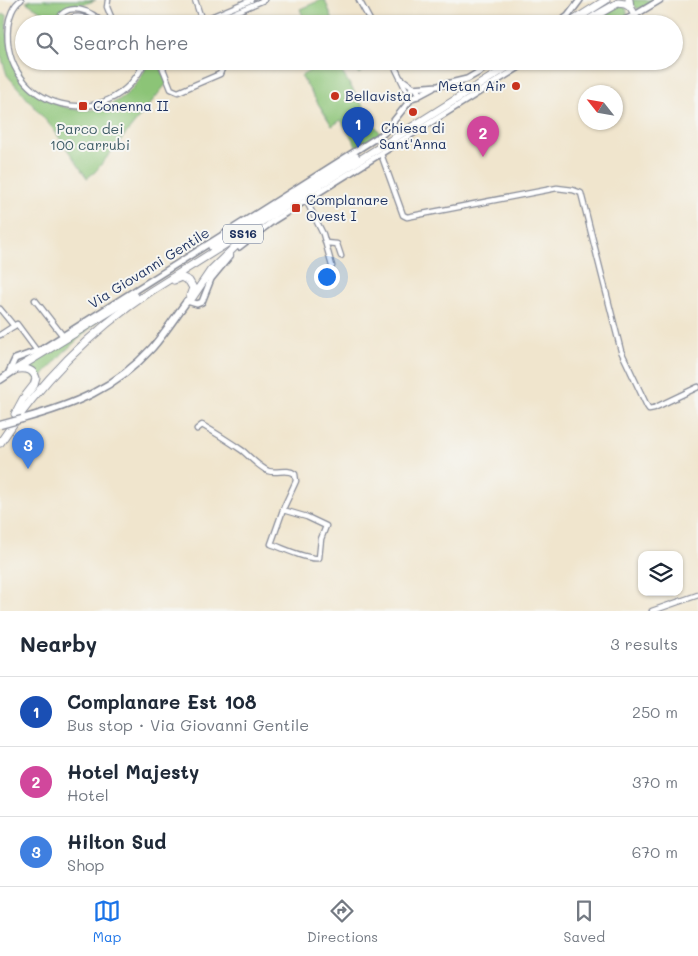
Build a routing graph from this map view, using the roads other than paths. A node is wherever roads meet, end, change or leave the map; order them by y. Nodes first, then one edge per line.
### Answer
1 (21, 0) edge
2 (108, 0) edge
3 (195, 0) edge
4 (251, 0) edge
5 (264, 0) edge
6 (359, 0) edge
7 (600, 0) edge
8 (606, 0) edge
9 (615, 0) edge
10 (660, 0) edge
11 (577, 1) edge
12 (629, 4) edge
13 (62, 15) edge
14 (95, 15) edge
15 (110, 15) edge
16 (202, 15) edge
17 (221, 15) edge
18 (226, 15) edge
19 (367, 15) edge
20 (569, 15) edge
21 (581, 15) edge
22 (586, 15) edge
23 (589, 15) edge
24 (597, 15) edge
25 (635, 15) joint
26 (15, 67) edge
27 (16, 70) edge
28 (139, 70) edge
29 (164, 70) edge
30 (222, 70) edge
31 (397, 70) edge
32 (482, 70) edge
33 (494, 70) edge
34 (503, 70) edge
35 (515, 70) edge
36 (400, 76) junction
37 (438, 86) junction
38 (415, 88) junction
39 (413, 96) junction
40 (381, 154) junction
41 (306, 200) junction
42 (262, 222) junction
43 (326, 243) junction
44 (341, 256) dead end
45 (332, 266) dead end
46 (151, 291) junction
47 (135, 296) junction
48 (35, 300) dead end
49 (190, 302) junction
50 (0, 309) edge
51 (14, 326) junction
52 (0, 335) edge
53 (62, 336) junction
54 (37, 351) junction
55 (13, 362) junction
56 (15, 370) junction
57 (8, 375) junction
58 (0, 380) edge
59 (698, 387) edge
60 (15, 414) junction
61 (0, 425) edge
62 (197, 429) dead end
63 (0, 434) edge
64 (0, 443) edge
65 (282, 510) junction
66 (698, 595) edge
67 (652, 611) edge

1 - 26 street
2 - 15 street
3 - 16 street
4 - 17 street
5 - 18 street
6 - 19 street
7 - 21 highway
8 - 22 highway
9 - 23 highway
10 - 25 street
11 - 20 street
12 - 24 highway
12 - 25 highway
13 - 14 street
27 - 28 street
29 - 30 street
31 - 36 street
32 - 37 street
33 - 47 highway, SS16
34 - 42 highway, SS16
35 - 40 street
36 - 38 street
36 - 39 street
37 - 38 street
37 - 39 street
38 - 39 street
38 - 39 street, Via Giovanni Gentile
39 - 53 street, Via Giovanni Gentile
40 - 41 street
40 - 59 street
41 - 43 street
41 - 49 street
42 - 46 highway, SS16
42 - 49 highway, SS16
43 - 44 street
43 - 45 street
46 - 49 highway
46 - 64 highway, SS16
47 - 56 highway
47 - 60 highway, SS16
48 - 53 street
49 - 61 main road, bridge
50 - 51 street
51 - 52 street
51 - 54 street
53 - 54 street, Via Giovanni Gentile
54 - 55 street, Via Giovanni Gentile
55 - 56 street
55 - 57 street
56 - 57 main road
56 - 60 highway
57 - 58 main road
60 - 63 highway, SS16
62 - 65 street
65 - 65 street
66 - 67 street

